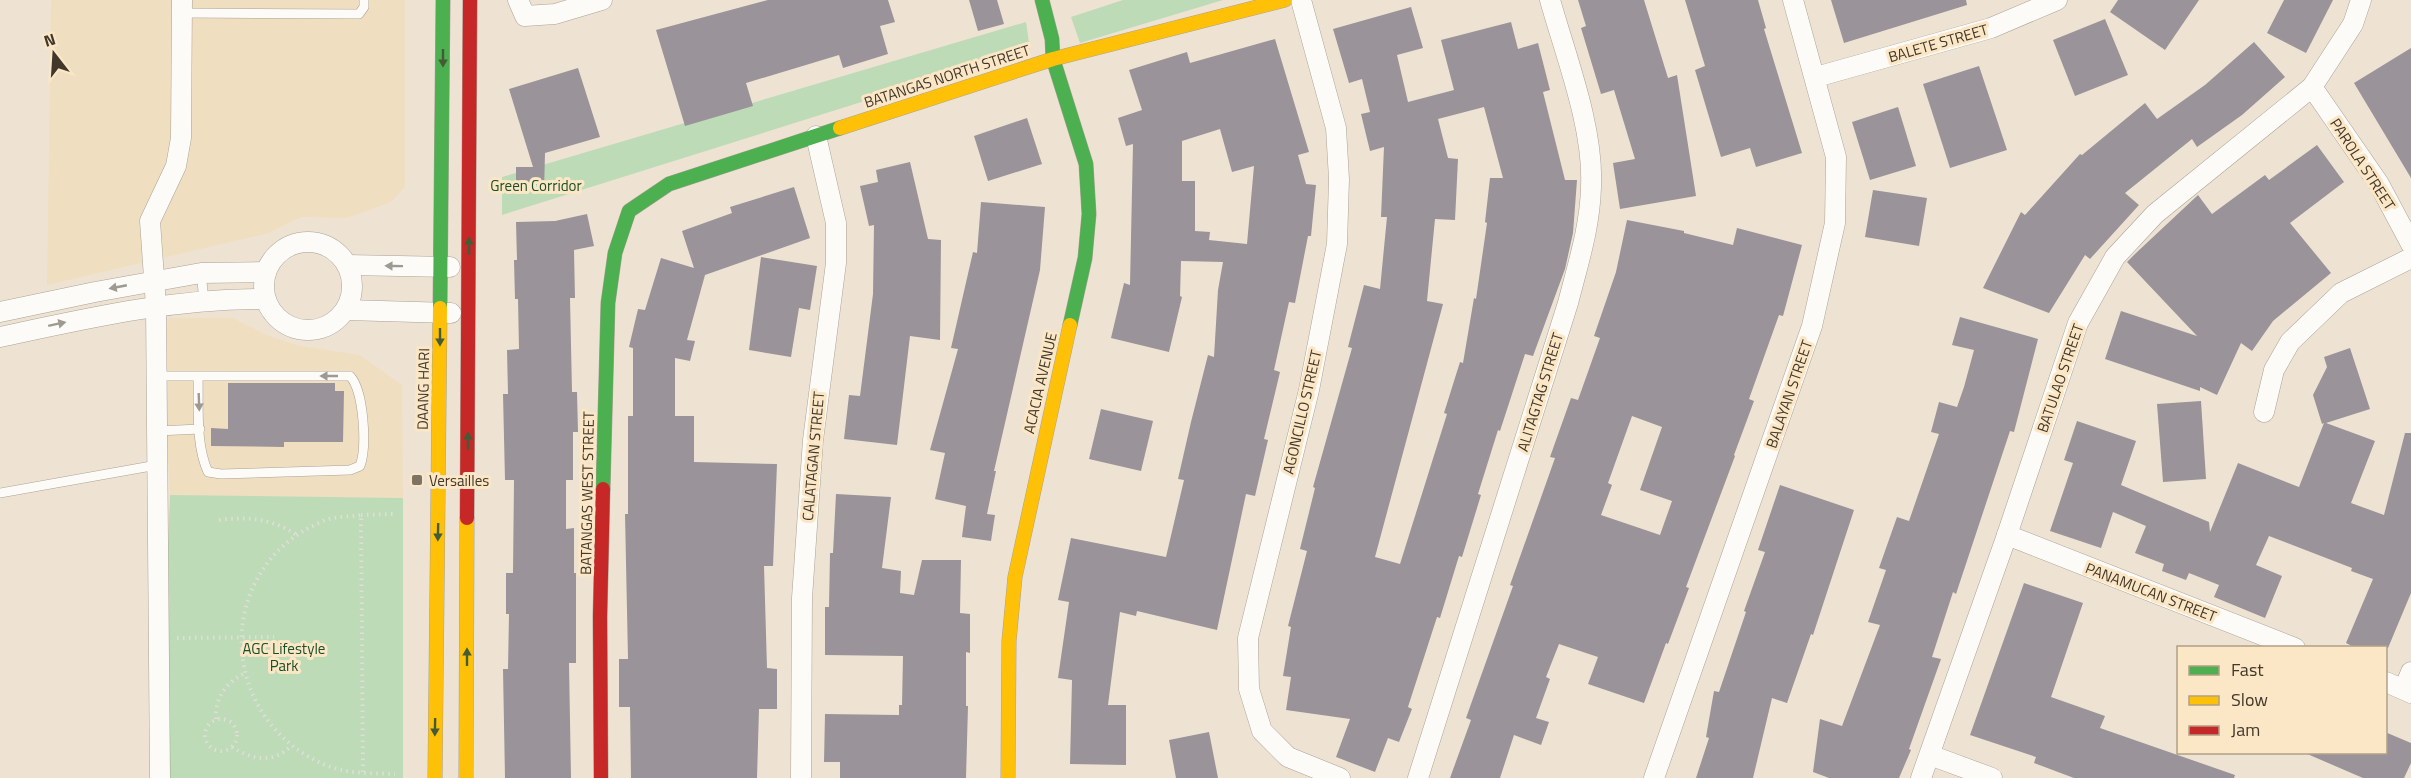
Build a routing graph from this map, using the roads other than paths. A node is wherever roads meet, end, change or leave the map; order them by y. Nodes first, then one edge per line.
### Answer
1 (364, 0) edge
2 (443, 0) edge
3 (470, 0) edge
4 (518, 0) edge
5 (602, 0) edge
6 (1042, 0) edge
7 (1286, 0) edge
8 (1301, 0) edge
9 (1550, 0) edge
10 (1793, 0) edge
11 (2057, 0) edge
12 (2361, 0) edge
13 (183, 4) edge
14 (1053, 59) junction
15 (1816, 77) junction
16 (2313, 87) junction
17 (816, 136) junction
18 (629, 211) joint
19 (2411, 244) edge
20 (2411, 258) edge
21 (347, 265) junction
22 (441, 266) junction
23 (469, 267) junction
24 (266, 272) junction
25 (201, 273) junction
26 (153, 281) junction
27 (266, 299) junction
28 (204, 300) junction
29 (156, 306) junction
30 (346, 310) junction
31 (0, 312) edge
32 (440, 313) junction
33 (468, 314) junction
34 (0, 337) edge
35 (157, 376) junction
36 (198, 376) junction
37 (2264, 412) dead end
38 (200, 429) junction
39 (157, 431) junction
40 (157, 465) junction
41 (0, 493) edge
42 (2007, 536) junction
43 (2290, 646) edge
44 (1930, 755) junction
45 (160, 778) edge
46 (435, 778) edge
47 (466, 778) edge
48 (601, 778) edge
49 (801, 778) edge
50 (1008, 778) edge
51 (1340, 778) edge
52 (1418, 778) edge
53 (1654, 778) edge
54 (1921, 778) edge
55 (1992, 778) edge

1 - 13 lane
2 -> 22 street, DAANG HARI
23 -> 3 street
4 - 5 street
6 - 14 street, ACACIA AVENUE
7 - 14 street, BATANGAS NORTH STREET
8 - 51 street, AGONCILLO STREET
9 - 52 street, ALITAGTAG STREET
10 - 15 street, BALAYAN STREET
11 - 15 street, BALETE STREET
12 - 16 street, BATULAO STREET
13 - 26 street
14 - 17 street, BATANGAS NORTH STREET
14 - 50 street, ACACIA AVENUE
15 - 53 street, BALAYAN STREET
16 - 19 street, PAROLA STREET
16 - 42 street, BATULAO STREET
17 - 18 street, BATANGAS NORTH STREET
17 - 49 street, CALATAGAN STREET
18 - 48 street, BATANGAS WEST STREET
20 - 37 street
22 -> 21 street
21 - 24 street
21 - 30 street
22 - 23 street
22 - 32 street, DAANG HARI
23 - 33 street
24 - 25 street
24 - 27 street
25 - 26 street
25 - 28 lane
26 - 29 street
26 -> 31 street
27 - 28 street
27 - 30 street
28 - 29 street
34 -> 29 street
29 - 35 street
30 - 32 street
32 - 33 street
32 -> 46 street, DAANG HARI
47 -> 33 street
35 - 36 lane
35 - 39 street
36 -> 38 lane
38 -> 36 lane
38 - 39 lane
39 - 40 street
40 - 41 lane
40 - 45 street
42 - 43 street, PANAMUCAN STREET
42 - 44 street, BATULAO STREET
44 - 54 street, BATULAO STREET
44 - 55 street

